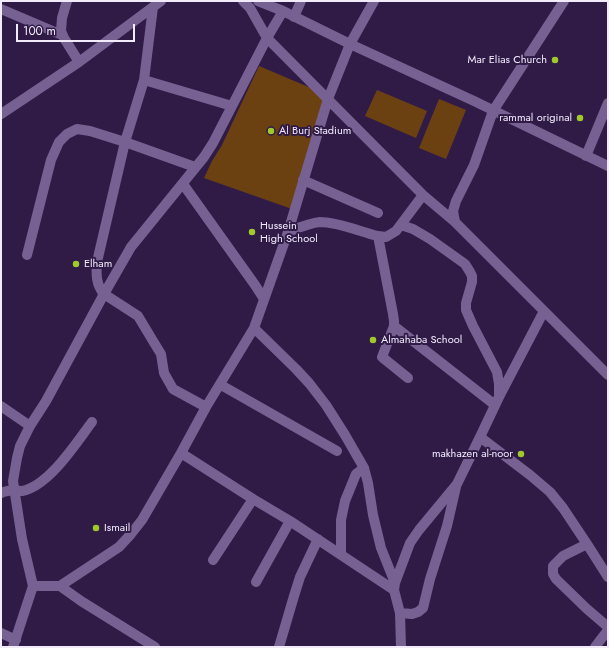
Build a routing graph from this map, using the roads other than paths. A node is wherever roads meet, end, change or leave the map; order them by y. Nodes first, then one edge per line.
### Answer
1 (67, 1) edge
2 (243, 1) edge
3 (258, 1) edge
4 (302, 1) edge
5 (374, 1) edge
6 (564, 1) edge
7 (157, 4) edge
8 (1, 9) edge
9 (283, 11) junction
10 (294, 17) junction
11 (62, 35) junction
12 (267, 38) junction
13 (350, 44) junction
14 (79, 62) junction
15 (144, 80) junction
16 (328, 99) junction
17 (608, 103) edge
18 (232, 106) junction
19 (493, 111) junction
20 (1, 114) edge
21 (125, 142) junction
22 (586, 156) junction
23 (608, 166) edge
24 (195, 167) junction
25 (303, 180) junction
26 (183, 184) junction
27 (423, 195) junction
28 (378, 213) dead end
29 (454, 222) junction
30 (401, 225) junction
31 (288, 232) junction
32 (378, 236) junction
33 (27, 255) dead end
34 (104, 294) junction
35 (264, 300) junction
36 (544, 311) junction
37 (394, 326) junction
38 (254, 328) junction
39 (608, 375) edge
40 (408, 378) dead end
41 (221, 384) junction
42 (497, 401) junction
43 (1, 406) edge
44 (206, 407) junction
45 (92, 422) dead end
46 (30, 426) junction
47 (480, 437) junction
48 (337, 451) dead end
49 (181, 453) junction
50 (364, 468) junction
51 (457, 484) junction
52 (15, 490) junction
53 (1, 493) edge
54 (253, 499) junction
55 (290, 521) junction
56 (318, 539) junction
57 (587, 544) junction
58 (341, 555) junction
59 (212, 560) dead end
60 (608, 577) edge
61 (256, 582) dead end
62 (34, 586) junction
63 (60, 586) junction
64 (395, 587) junction
65 (400, 613) junction
66 (608, 629) edge
67 (1, 633) edge
68 (14, 643) edge
69 (155, 647) edge
70 (279, 647) edge
71 (401, 647) edge
72 (594, 647) edge

1 - 11 street
2 - 12 street
3 - 9 street
4 - 10 street
5 - 13 street
6 - 19 street
7 - 14 street
7 - 15 street
8 - 11 street
9 - 10 street
9 - 12 street
10 - 13 street
11 - 14 street
12 - 16 street
12 - 18 street
13 - 16 street
13 - 19 street
14 - 20 street
15 - 18 street
15 - 21 street
16 - 25 street
16 - 27 street
17 - 22 street
18 - 24 street
19 - 22 street
19 - 29 street
21 - 24 street
21 - 33 street
21 - 34 street
22 - 23 street
24 - 26 street
25 - 28 street
25 - 31 street
26 - 34 street
26 - 35 street
27 - 29 street
27 - 30 street
29 - 36 street
30 - 32 street
30 - 42 street
31 - 32 street
31 - 35 street
32 - 37 street
34 - 44 street
34 - 46 street
35 - 38 street
36 - 39 street
36 - 42 street
37 - 40 street
37 - 42 street
38 - 41 street
38 - 50 street
41 - 44 street
41 - 48 street
42 - 47 street
43 - 46 street
44 - 49 street
45 - 52 street
46 - 52 street
47 - 51 street
47 - 57 street
49 - 54 street
49 - 63 street
50 - 58 street
50 - 64 street
51 - 64 street
51 - 65 street
52 - 53 street
52 - 62 street
54 - 55 street
54 - 59 street
55 - 56 street
55 - 61 street
56 - 58 street
56 - 70 street
57 - 60 street
57 - 66 street
58 - 64 street
62 - 63 street
62 - 68 street
63 - 69 street
64 - 65 street
65 - 71 street
66 - 72 street
67 - 68 street

